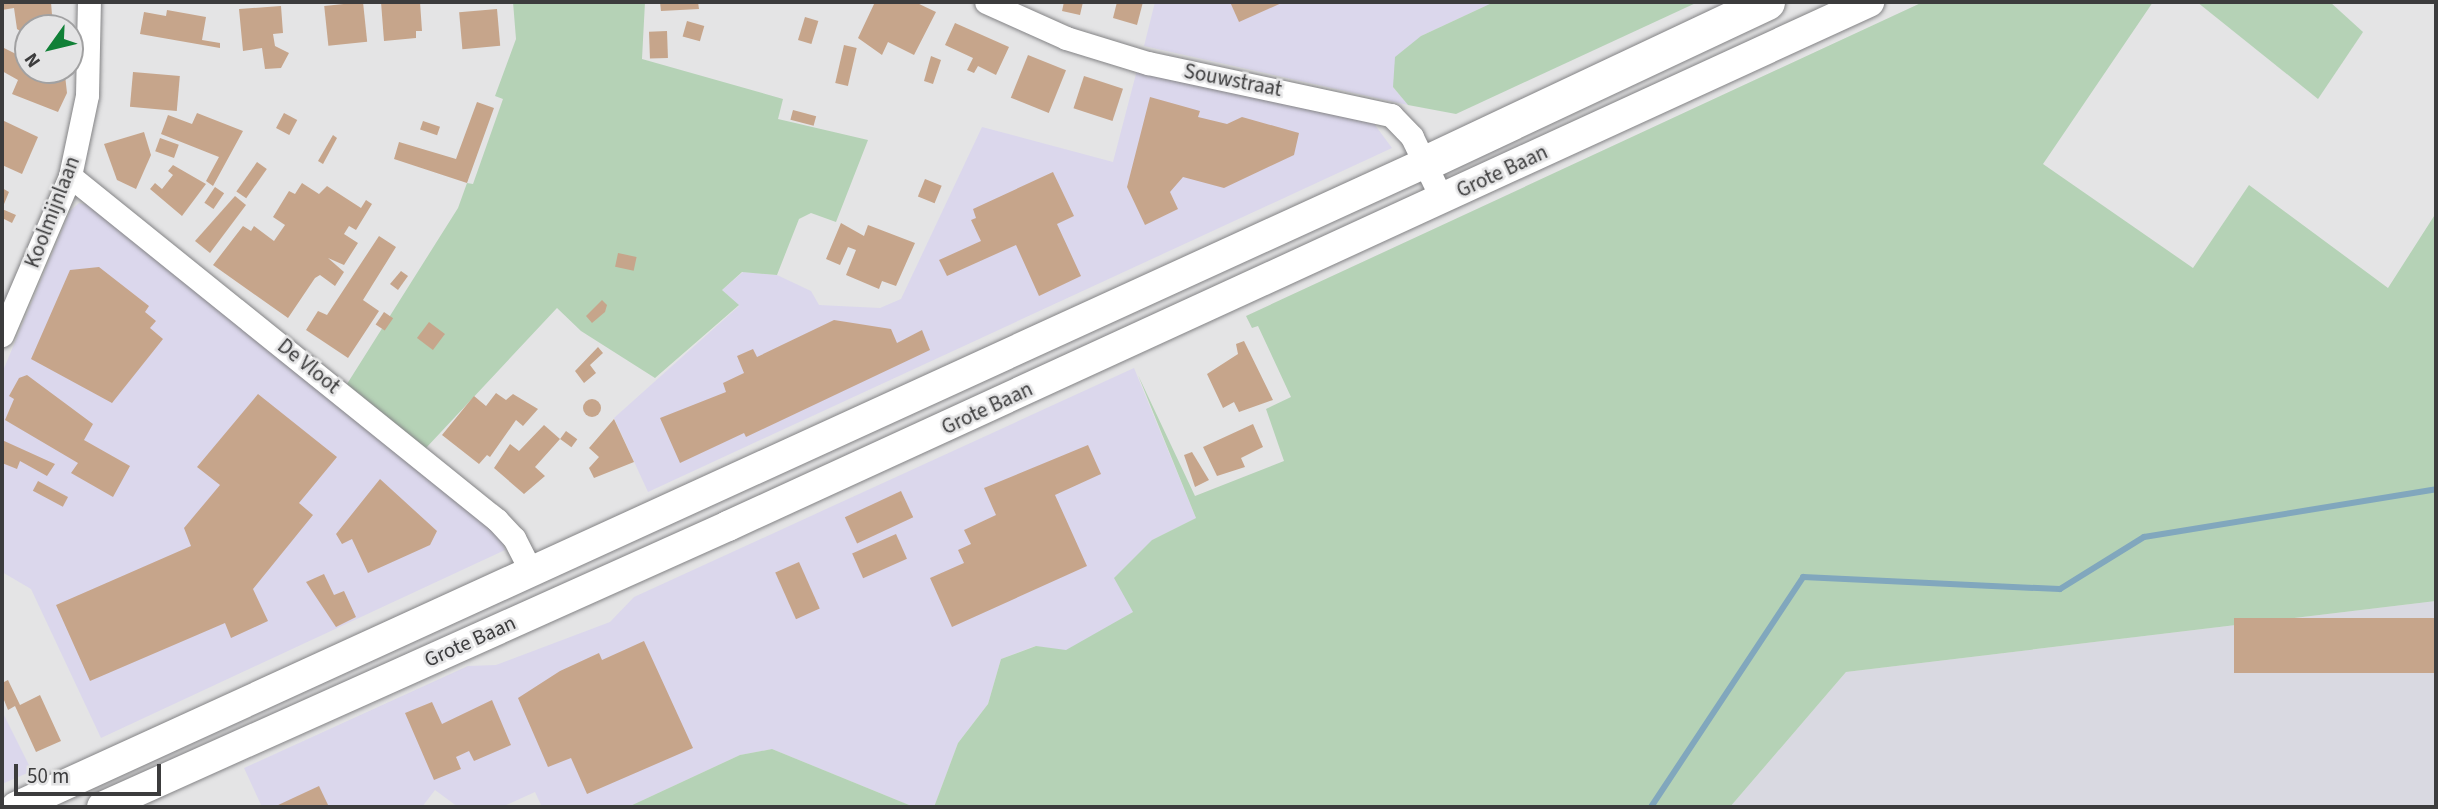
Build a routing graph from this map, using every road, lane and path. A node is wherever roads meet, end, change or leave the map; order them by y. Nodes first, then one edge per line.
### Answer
1 (92, 2) edge
2 (986, 2) edge
3 (1768, 2) edge
4 (1869, 2) edge
5 (1425, 163) junction
6 (70, 176) junction
7 (1442, 199) junction
8 (2, 335) edge
9 (531, 572) junction
10 (16, 807) edge
11 (102, 807) edge

1 - 6 street, Koolmijnlaan
2 - 5 street, Souwstraat
3 - 5 highway, Grote Baan
4 - 7 main road, Grote Baan
5 - 7 street, Souwstraat
5 - 9 main road, Grote Baan
6 - 8 street, Koolmijnlaan
6 - 9 street, De Vloot
7 - 11 main road, Grote Baan
9 - 10 main road, Grote Baan

